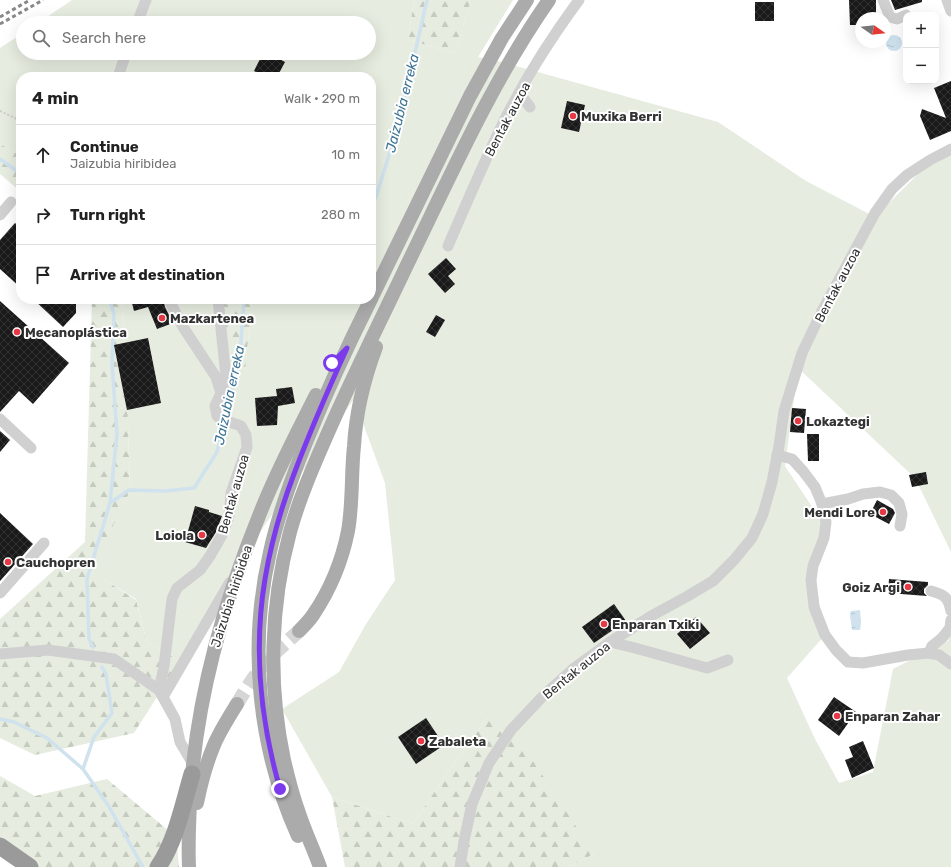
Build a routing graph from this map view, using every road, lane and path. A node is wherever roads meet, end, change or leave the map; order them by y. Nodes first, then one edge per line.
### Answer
1 (146, 0) edge
2 (527, 0) edge
3 (548, 0) edge
4 (579, 0) edge
5 (883, 0) edge
6 (947, 0) edge
7 (951, 11) edge
8 (140, 16) edge
9 (903, 16) edge
10 (124, 60) edge
11 (120, 72) edge
12 (519, 93) junction
13 (530, 107) dead end
14 (0, 111) edge
15 (16, 119) edge
16 (951, 148) edge
17 (11, 202) dead end
18 (0, 215) edge
19 (448, 246) dead end
20 (376, 289) edge
21 (171, 304) edge
22 (219, 304) edge
23 (369, 304) edge
24 (380, 321) junction
25 (347, 348) junction
26 (221, 393) junction
27 (0, 419) edge
28 (31, 448) dead end
29 (778, 455) junction
30 (822, 504) junction
31 (900, 526) dead end
32 (44, 543) dead end
33 (239, 568) junction
34 (932, 591) dead end
35 (0, 593) edge
36 (951, 611) edge
37 (951, 620) edge
38 (299, 631) tunnel mouth
39 (610, 642) junction
40 (929, 653) junction
41 (0, 654) edge
42 (728, 660) dead end
43 (951, 664) edge
44 (161, 693) junction
45 (237, 704) tunnel mouth
46 (192, 769) junction
47 (0, 846) edge
48 (30, 867) edge
49 (158, 867) edge
50 (189, 867) edge
51 (193, 867) edge
52 (313, 867) edge
53 (320, 867) edge
54 (460, 867) edge

1 - 8 street
2 - 20 main road
3 - 24 main road
4 - 12 street, Bentak auzoa
5 - 9 street
6 - 7 street
10 - 11 street
12 - 13 street
12 - 19 street, Bentak auzoa
14 - 15 path
16 - 29 street, Bentak auzoa
17 - 18 street
21 - 26 street
22 - 26 street, Bentak auzoa
23 - 25 main road
24 - 38 main road
24 - 53 main road
25 - 33 main road, Jaizubia hiribidea
25 - 52 main road
26 - 44 street, Bentak auzoa
27 - 28 street
29 - 30 street
29 - 39 street, Bentak auzoa
30 - 31 street
30 - 40 street
32 - 35 street
33 - 44 street
33 - 46 main road, Jaizubia hiribidea
34 - 36 street
37 - 40 street
39 - 42 street
39 - 54 street, Bentak auzoa
40 - 43 street
41 - 44 street
44 - 46 street
45 - 51 main road
46 - 49 highway
46 - 50 main road, Jaizubia hiribidea
47 - 48 highway

